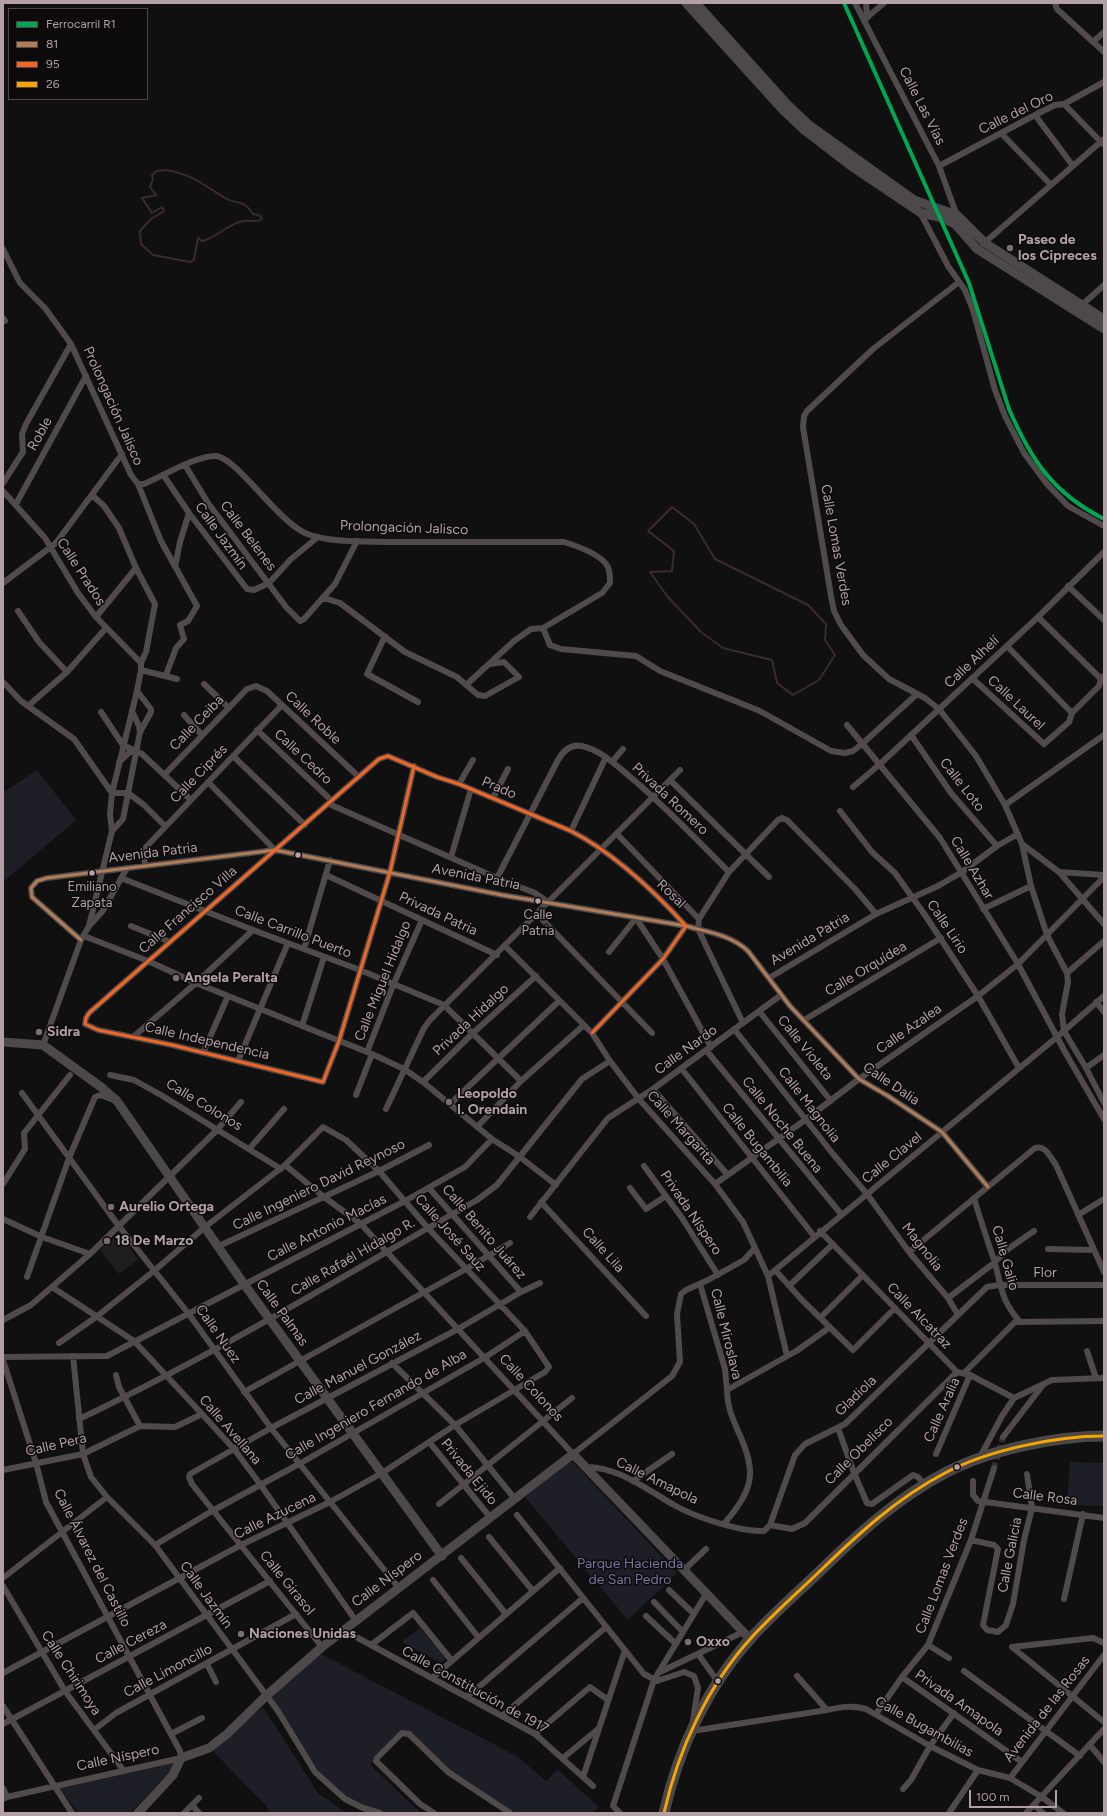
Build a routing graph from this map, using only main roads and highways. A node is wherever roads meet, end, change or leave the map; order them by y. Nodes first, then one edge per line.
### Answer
1 (1104, 1436) edge
2 (664, 1813) edge

1 - 2 highway

